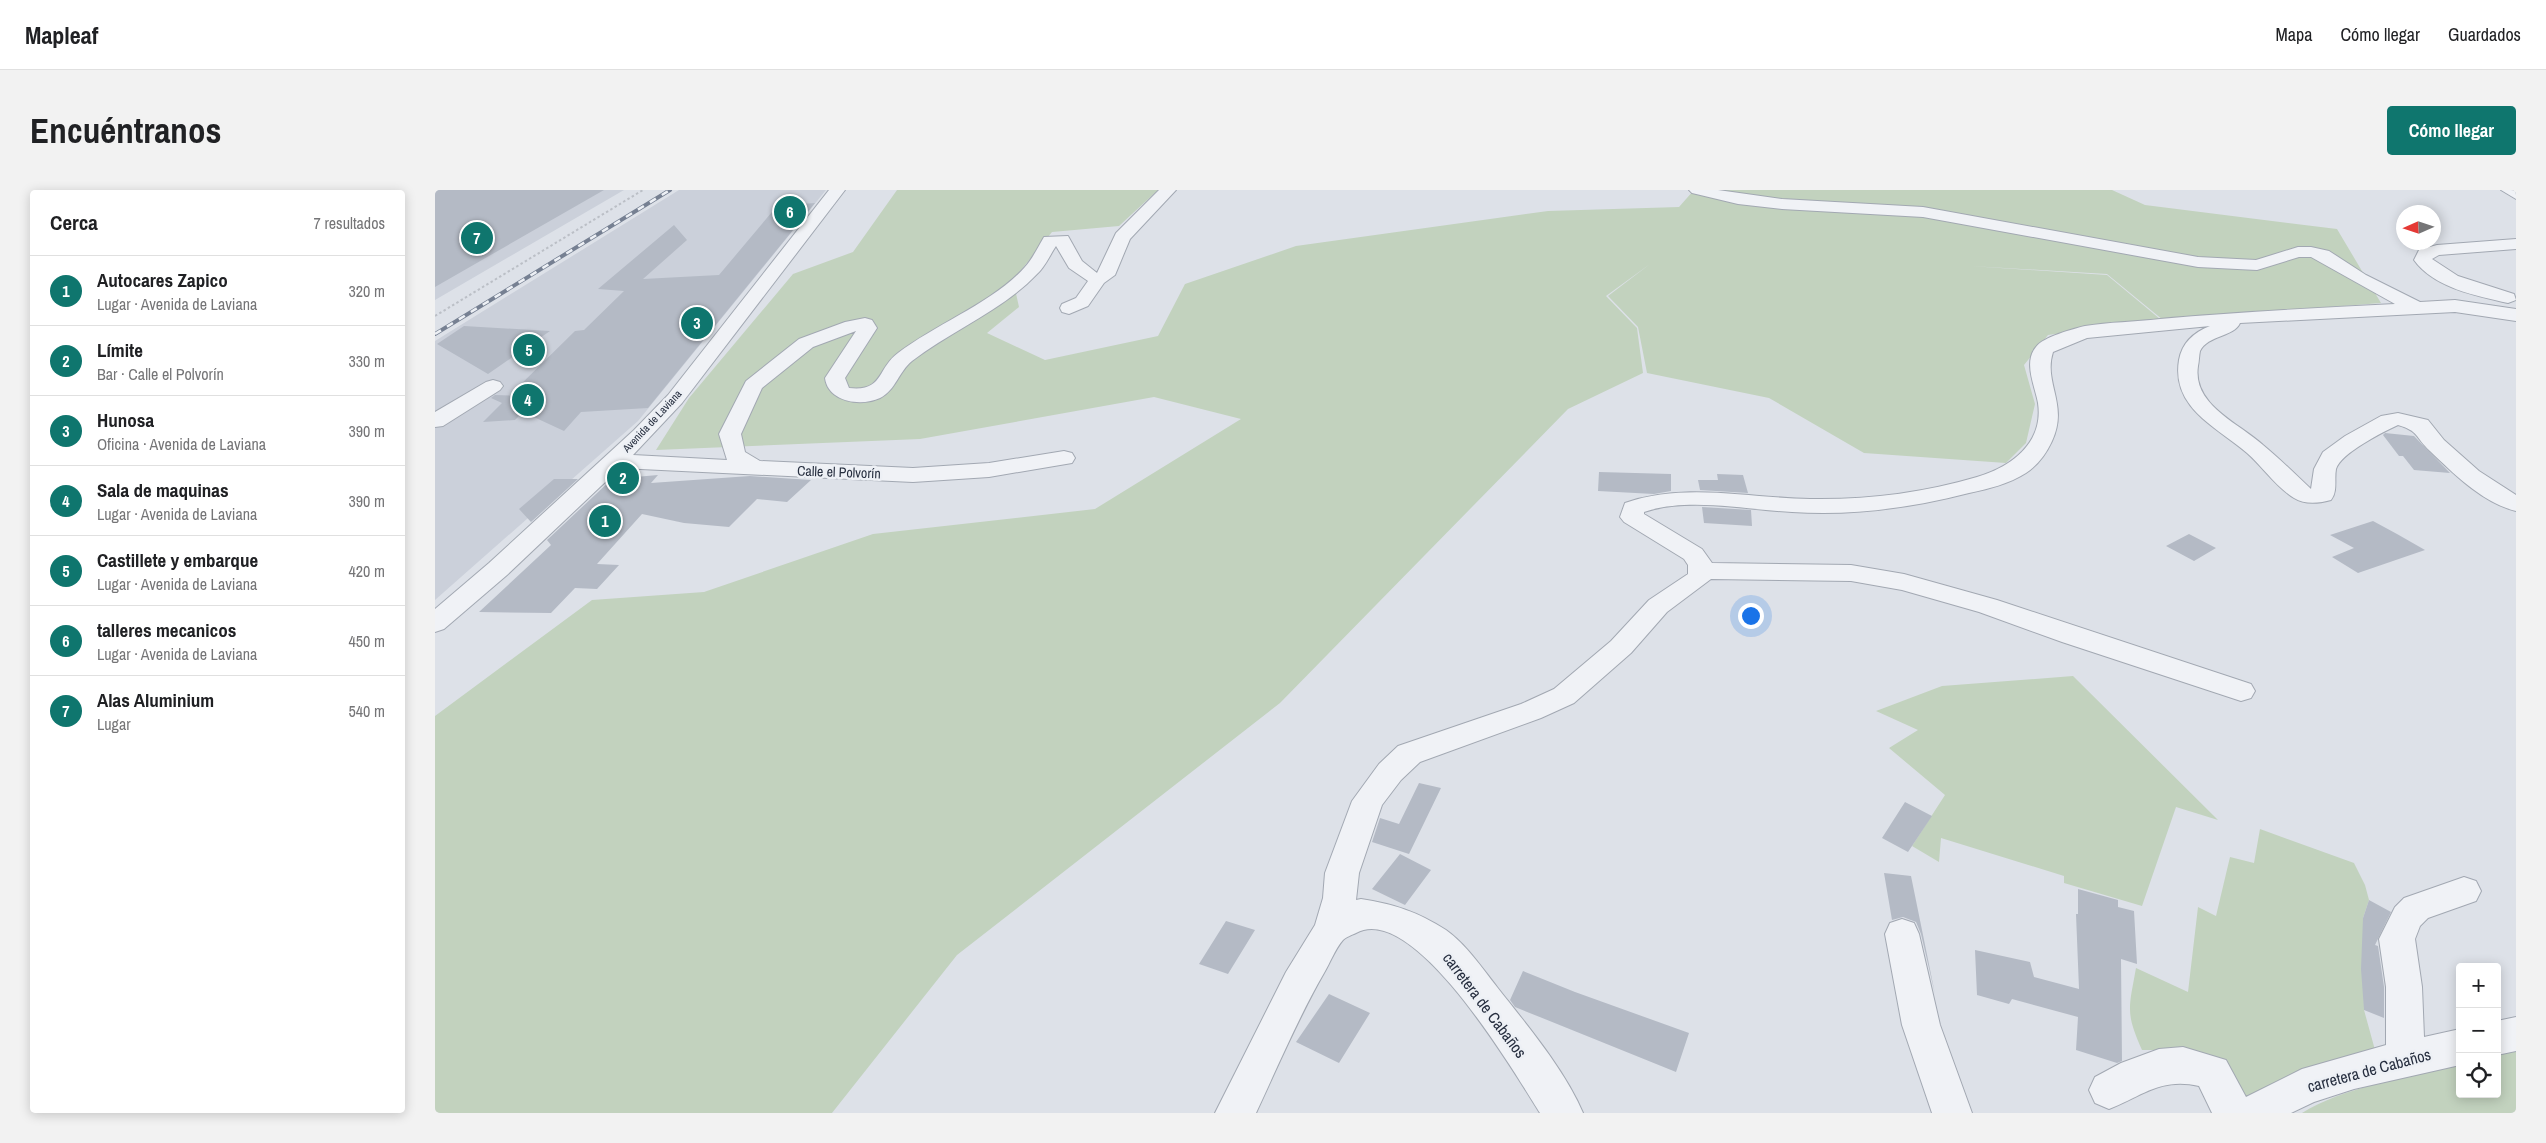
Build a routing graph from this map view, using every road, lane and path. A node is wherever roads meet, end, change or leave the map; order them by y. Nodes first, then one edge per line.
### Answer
1 (643, 190) edge
2 (837, 190) edge
3 (1168, 190) edge
4 (1697, 190) edge
5 (2509, 190) edge
6 (2516, 194) edge
7 (2516, 244) edge
8 (1098, 279) junction
9 (2516, 301) edge
10 (1069, 308) dead end
11 (2419, 308) junction
12 (2516, 315) edge
13 (435, 316) edge
14 (2271, 316) junction
15 (493, 386) dead end
16 (435, 421) edge
17 (1064, 458) dead end
18 (613, 462) junction
19 (757, 469) junction
20 (2516, 504) edge
21 (1702, 571) junction
22 (435, 623) edge
23 (2241, 691) dead end
24 (2464, 891) dead end
25 (1331, 929) junction
26 (1902, 934) dead end
27 (2516, 1034) edge
28 (2501, 1037) edge
29 (2456, 1048) edge
30 (2405, 1060) junction
31 (2109, 1090) dead end
32 (1235, 1113) edge
33 (1563, 1113) edge
34 (1952, 1113) edge
35 (2233, 1113) edge
36 (2255, 1113) edge

1 - 13 path
2 - 18 street, Avenida de Laviana
3 - 8 street
4 - 11 street
5 - 6 street
7 - 9 street
8 - 10 street
8 - 19 street
11 - 12 street
11 - 14 street
14 - 20 street
14 - 21 street
15 - 16 street
17 - 19 street, Calle el Polvorín
18 - 19 street, Calle el Polvorín
18 - 22 street, Avenida de Laviana
21 - 23 street
21 - 25 street
24 - 30 street
25 - 32 street
25 - 33 street, carretera de Cabaños
26 - 34 street
27 - 28 street
29 - 30 street, carretera de Cabaños
30 - 36 street, carretera de Cabaños
31 - 35 street

